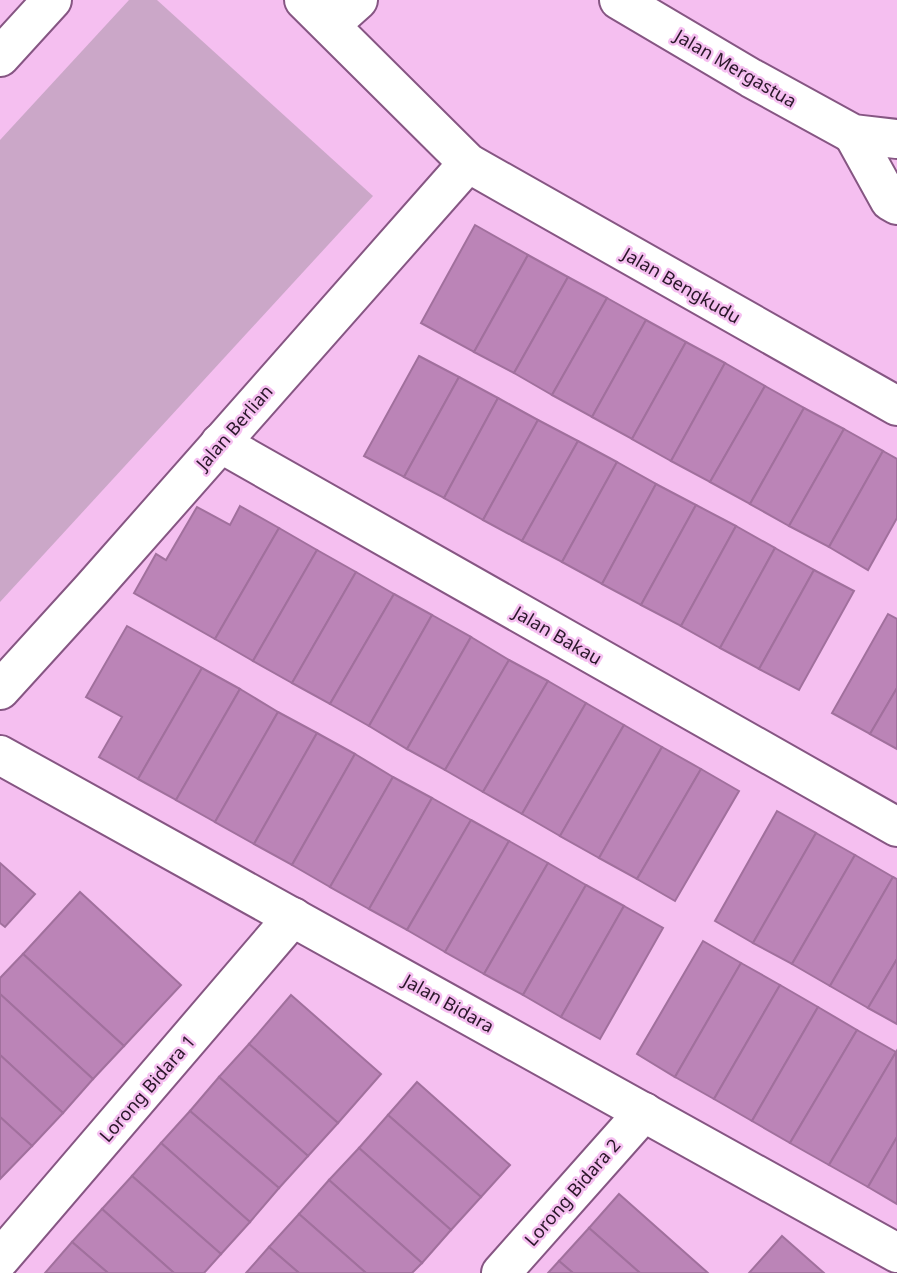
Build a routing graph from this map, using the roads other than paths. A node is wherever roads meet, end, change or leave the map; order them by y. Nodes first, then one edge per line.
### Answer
1 (52, 0) edge
2 (358, 0) edge
3 (619, 0) edge
4 (317, 13) edge
5 (0, 57) edge
6 (853, 134) junction
7 (897, 139) edge
8 (468, 163) junction
9 (897, 205) edge
10 (897, 406) edge
11 (220, 443) junction
12 (0, 690) edge
13 (0, 755) edge
14 (897, 827) edge
15 (293, 917) junction
16 (644, 1112) junction
17 (897, 1253) edge
18 (0, 1259) edge
19 (501, 1273) edge

1 - 5 street
2 - 4 street
3 - 6 street, Jalan Mergastua
4 - 8 street, Jalan Bengkudu
6 - 7 street, Jalan Mergastua
6 - 9 street
8 - 10 street, Jalan Bengkudu
8 - 11 street, Jalan Berlian
11 - 12 street, Jalan Berlian
11 - 14 street, Jalan Bakau
13 - 15 street, Jalan Bidara
15 - 16 street, Jalan Bidara
15 - 18 street, Lorong Bidara 1
16 - 17 street, Jalan Bidara
16 - 19 street, Lorong Bidara 2

